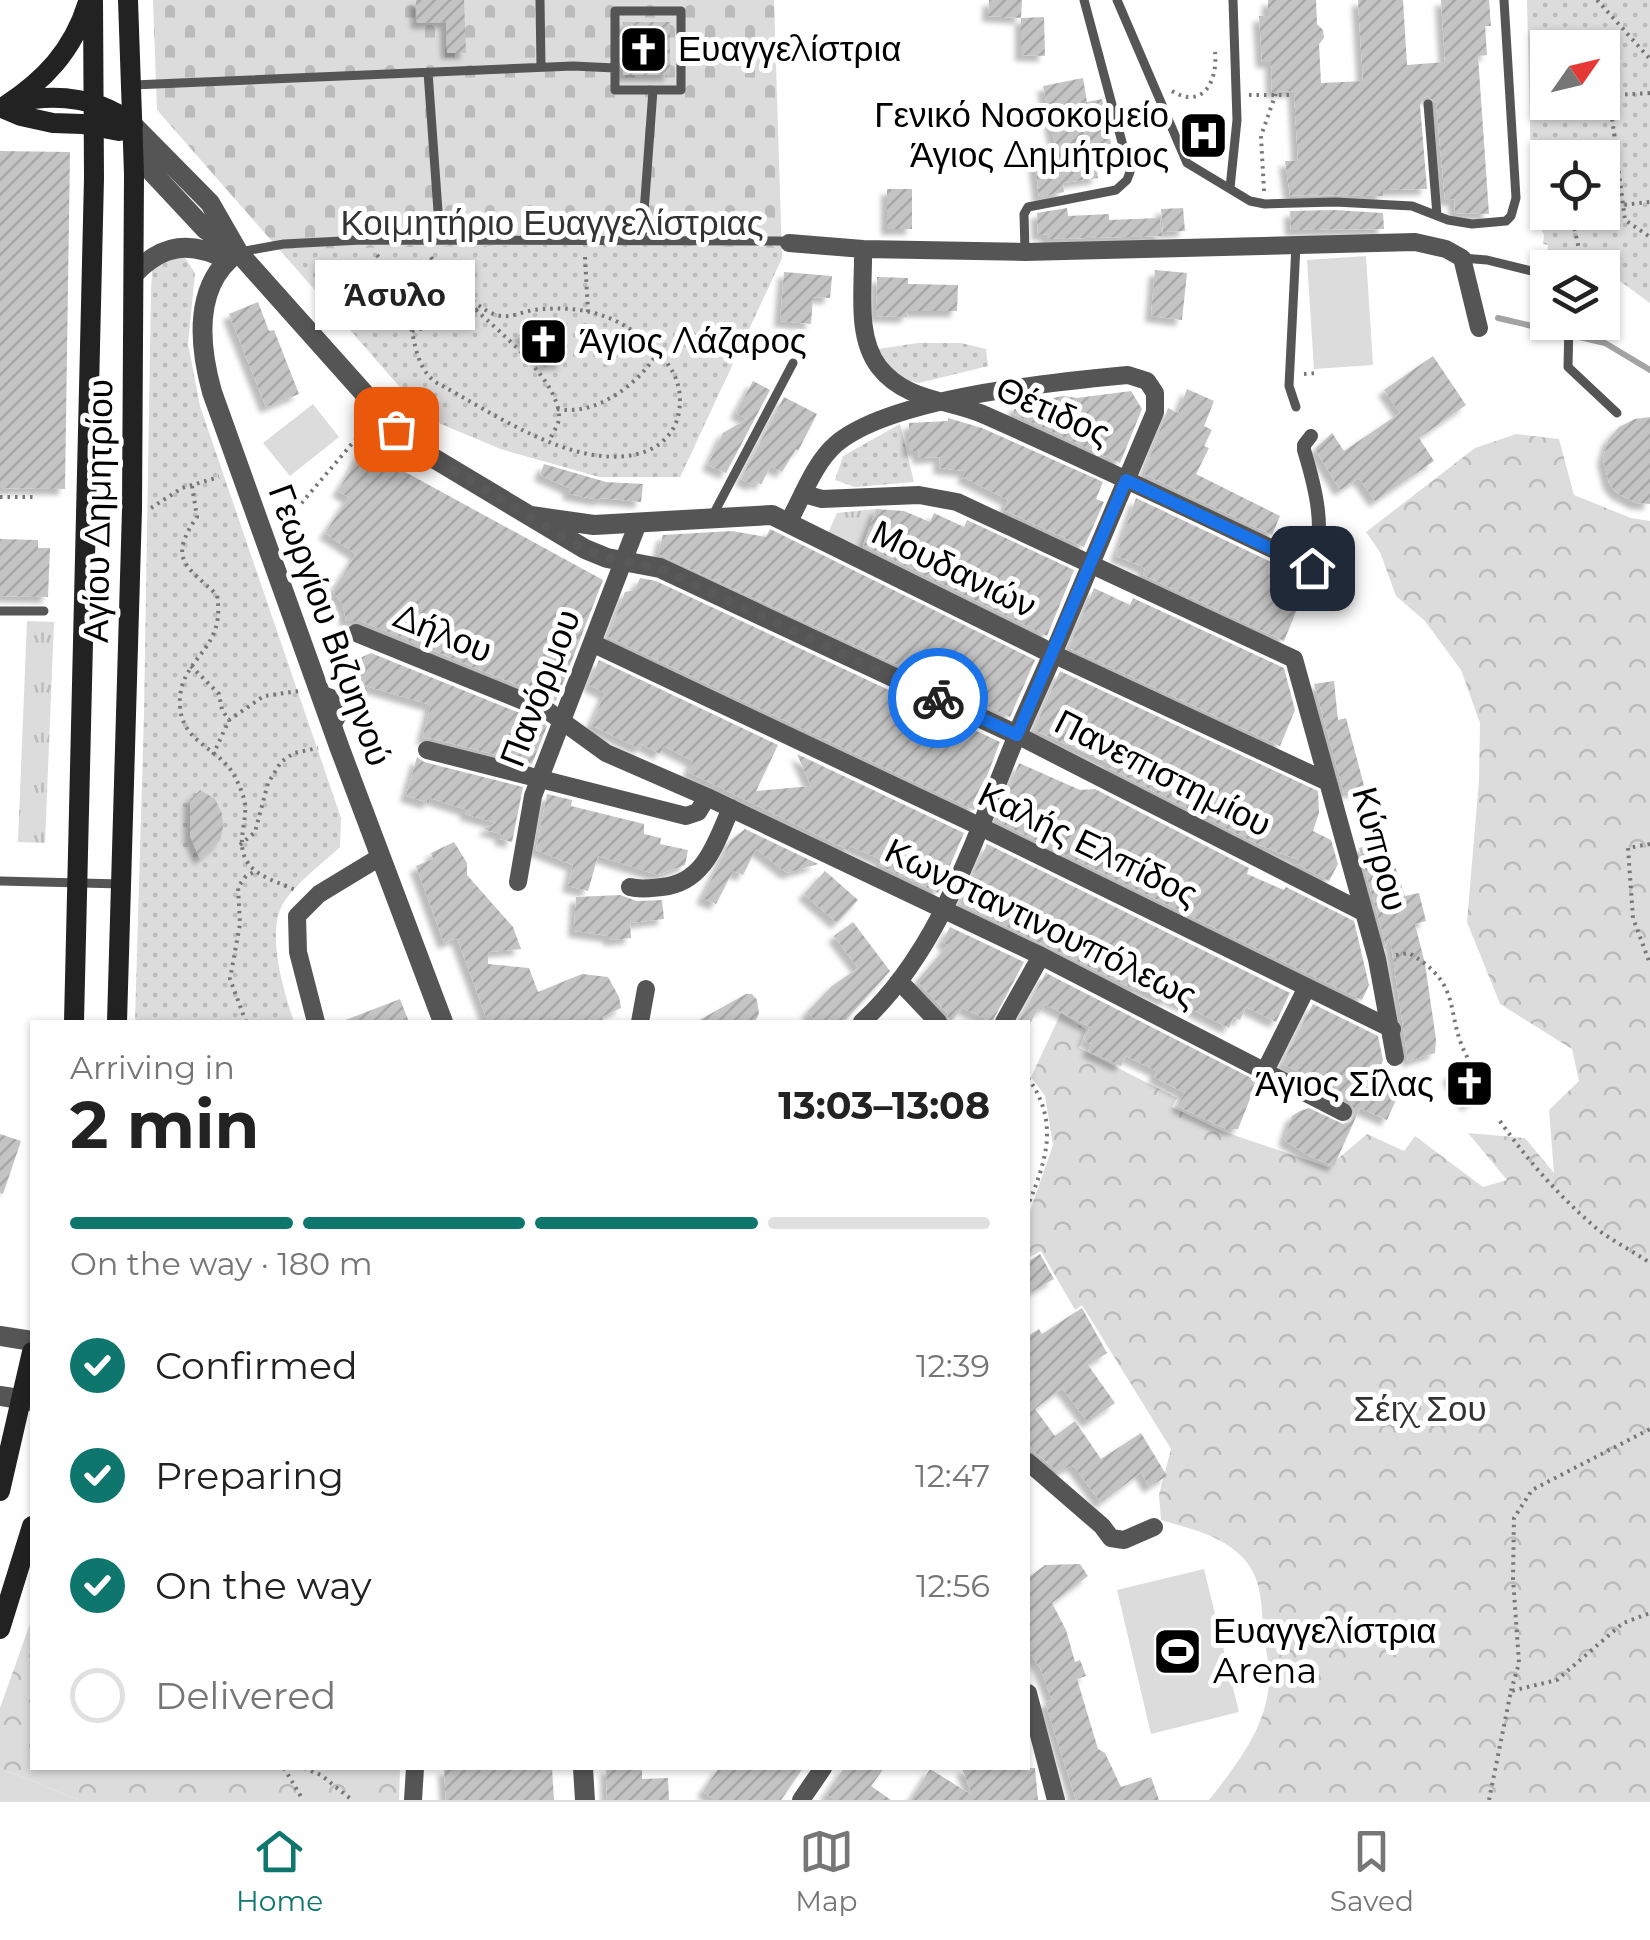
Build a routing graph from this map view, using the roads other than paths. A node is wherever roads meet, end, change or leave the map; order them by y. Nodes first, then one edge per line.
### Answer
1 (91, 0) edge
2 (128, 0) edge
3 (540, 0) edge
4 (1084, 0) edge
5 (1117, 0) edge
6 (1232, 0) edge
7 (1504, 0) edge
8 (641, 6) edge
9 (541, 67) junction
10 (615, 68) junction
11 (428, 72) junction
12 (132, 84) junction
13 (653, 90) junction
14 (94, 103) junction
15 (1428, 104) dead end
16 (1, 108) edge
17 (58, 123) junction
18 (133, 125) junction
19 (94, 126) junction
20 (134, 153) junction
21 (94, 172) junction
22 (1230, 188) junction
23 (1437, 215) junction
24 (440, 239) junction
25 (642, 239) junction
26 (785, 242) joint
27 (1296, 245) junction
28 (863, 248) junction
29 (1025, 252) junction
30 (233, 256) junction
31 (1462, 258) junction
32 (1530, 271) edge
33 (134, 274) junction
34 (1479, 328) dead end
35 (1568, 340) edge
36 (793, 363) dead end
37 (948, 402) junction
38 (1296, 407) dead end
39 (1617, 414) dead end
40 (1311, 436) dead end
41 (1126, 480) junction
42 (804, 494) junction
43 (532, 516) junction
44 (711, 517) junction
45 (638, 522) junction
46 (788, 524) junction
47 (624, 561) junction
48 (1092, 563) junction
49 (1312, 568) joint
50 (44, 610) dead end
51 (0, 611) edge
52 (356, 633) dead end
53 (592, 642) junction
54 (1053, 654) junction
55 (560, 720) junction
56 (1017, 735) junction
57 (427, 750) dead end
58 (538, 781) junction
59 (1328, 782) junction
60 (707, 796) junction
61 (730, 808) junction
62 (978, 826) junction
63 (380, 856) junction
64 (0, 882) edge
65 (518, 882) dead end
66 (80, 883) junction
67 (122, 884) junction
68 (630, 887) dead end
69 (943, 908) junction
70 (1364, 912) junction
71 (1042, 956) junction
72 (901, 983) junction
73 (1307, 987) junction
74 (646, 989) dead end
75 (74, 1020) edge
76 (118, 1020) edge
77 (316, 1020) edge
78 (442, 1020) edge
79 (640, 1020) edge
80 (864, 1020) edge
81 (936, 1020) edge
82 (1005, 1020) edge
83 (1392, 1029) junction
84 (1395, 1057) dead end
85 (1265, 1072) junction
86 (1344, 1112) dead end
87 (0, 1336) edge
88 (30, 1341) edge
89 (30, 1371) edge
90 (0, 1396) edge
91 (27, 1400) edge
92 (1030, 1464) edge
93 (0, 1491) edge
94 (1154, 1527) dead end
95 (30, 1532) edge
96 (0, 1629) edge
97 (1030, 1701) edge
98 (415, 1770) edge
99 (583, 1770) edge
100 (822, 1770) edge
101 (413, 1800) edge
102 (585, 1800) edge
103 (801, 1800) edge
104 (1056, 1800) edge

1 - 14 main road, Αγίου Δημητρίου
1 - 16 main road
2 - 12 main road, Αγίου Δημητρίου
3 - 9 lane
4 - 29 lane
5 - 22 lane
6 - 22 lane
7 - 23 lane
8 - 10 lane
8 - 13 lane
9 - 10 lane
9 - 11 lane
10 - 13 lane
11 - 12 lane
11 - 24 lane
12 - 18 main road, Αγίου Δημητρίου
13 - 25 lane
14 - 16 main road
14 - 18 main road
14 - 19 main road, Αγίου Δημητρίου
15 - 23 lane
16 - 17 main road
17 - 19 main road
17 - 21 main road
18 - 19 main road
18 - 20 main road, Αγίου Δημητρίου
18 - 30 street, Πανεπιστημίου
19 - 20 main road
19 - 21 main road, Αγίου Δημητρίου
20 - 30 street, Πανεπιστημίου
20 - 33 main road, Αγίου Δημητρίου
21 - 66 main road, Αγίου Δημητρίου
22 - 23 lane
24 - 25 lane
24 - 30 lane
25 - 26 lane
26 - 28 street
27 - 29 street
27 - 31 street
27 - 38 lane
28 - 29 street
28 - 37 street, Θέτιδος
30 - 33 street
30 - 43 street, Πανεπιστημίου
30 - 63 street, Γεωργίου Βιζυηνού
31 - 32 lane
31 - 34 street
33 - 67 main road, Αγίου Δημητρίου
35 - 39 lane
36 - 44 lane
37 - 41 street, Θέτιδος
37 - 41 street
37 - 42 street
40 - 49 street
41 - 48 street
41 - 49 street, Θέτιδος
42 - 46 street
42 - 48 street
43 - 45 street, Μουδανιών
43 - 47 street, Πανεπιστημίου
44 - 45 street, Μουδανιών
44 - 46 street, Μουδανιών
45 - 47 street, Πανόρμου
46 - 54 street, Μουδανιών
47 - 53 street, Πανόρμου
47 - 56 street, Πανεπιστημίου
48 - 54 street
48 - 59 street, Κύπρου
50 - 51 lane
52 - 55 street, Δήλου
53 - 55 street, Πανόρμου
53 - 62 street, Καλής Ελπίδος
54 - 56 street
54 - 59 street, Μουδανιών
55 - 58 street, Πανόρμου
55 - 60 street, Κωνσταντινουπόλεως
56 - 62 street
56 - 70 street, Πανεπιστημίου
57 - 58 street
58 - 60 street
58 - 65 street, Πανόρμου
59 - 70 street, Κύπρου
60 - 61 street, Κωνσταντινουπόλεως
61 - 68 street
61 - 69 street, Κωνσταντινουπόλεως
62 - 69 street
62 - 73 street, Καλής Ελπίδος
63 - 77 street
63 - 78 street, Γεωργίου Βιζυηνού
64 - 66 lane
66 - 67 lane
66 - 75 main road, Αγίου Δημητρίου
67 - 76 main road, Αγίου Δημητρίου
69 - 71 street, Κωνσταντινουπόλεως
69 - 72 street
70 - 83 street, Κύπρου
71 - 82 street
71 - 85 street, Κωνσταντινουπόλεως
72 - 80 street
72 - 81 street
73 - 83 street, Καλής Ελπίδος
73 - 85 street
74 - 79 street
83 - 84 street, Κύπρου
85 - 86 street, Κωνσταντινουπόλεως
87 - 88 street
89 - 91 main road
90 - 91 street
91 - 93 main road
92 - 94 street
95 - 96 main road
97 - 104 street
98 - 101 street
99 - 102 street
100 - 103 street

